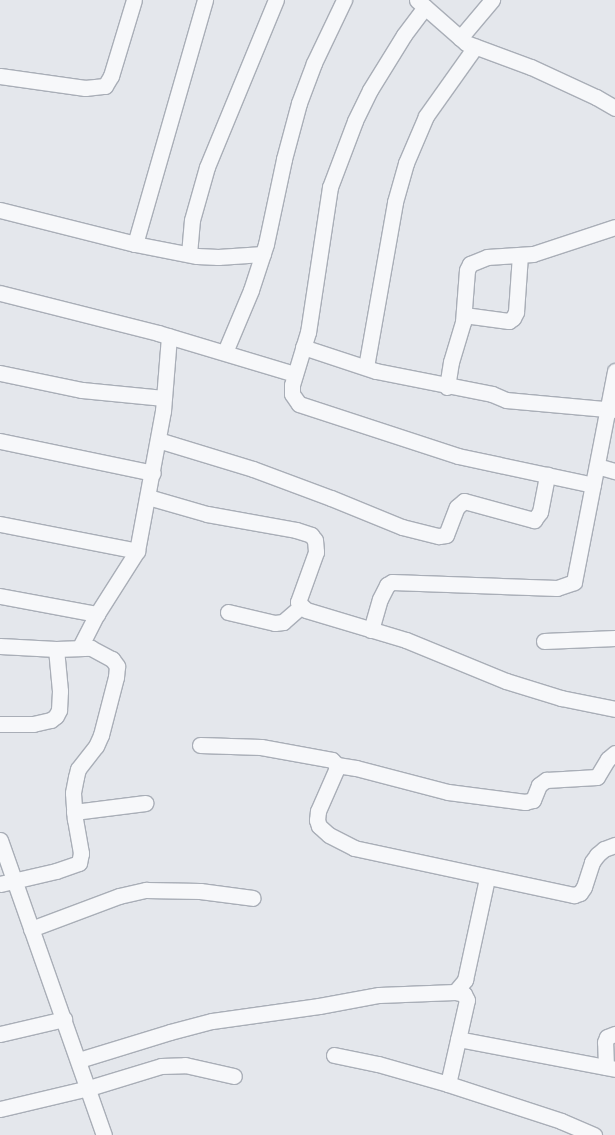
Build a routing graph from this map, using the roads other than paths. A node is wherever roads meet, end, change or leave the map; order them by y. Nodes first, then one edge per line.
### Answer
1 (134, 0) edge
2 (205, 0) edge
3 (276, 0) edge
4 (344, 0) edge
5 (492, 0) edge
6 (421, 4) edge
7 (460, 38) junction
8 (475, 47) junction
9 (0, 76) edge
10 (615, 108) edge
11 (0, 210) edge
12 (615, 227) edge
13 (135, 244) junction
14 (189, 254) junction
15 (263, 254) junction
16 (520, 255) junction
17 (0, 293) edge
18 (464, 314) junction
19 (169, 336) junction
20 (303, 347) junction
21 (225, 352) junction
22 (366, 367) junction
23 (615, 371) edge
24 (0, 373) edge
25 (295, 374) junction
26 (447, 387) junction
27 (164, 398) junction
28 (612, 409) edge
29 (158, 440) junction
30 (0, 441) edge
31 (597, 466) junction
32 (615, 471) edge
33 (153, 473) junction
34 (547, 475) junction
35 (593, 485) junction
36 (148, 497) junction
37 (0, 524) edge
38 (137, 551) junction
39 (0, 596) edge
40 (300, 607) junction
41 (228, 612) dead end
42 (97, 614) junction
43 (371, 630) junction
44 (615, 638) edge
45 (544, 641) dead end
46 (0, 646) edge
47 (80, 647) junction
48 (56, 649) junction
49 (615, 709) edge
50 (0, 724) edge
51 (200, 745) dead end
52 (615, 753) edge
53 (337, 765) junction
54 (145, 803) dead end
55 (74, 812) junction
56 (0, 840) edge
57 (615, 845) edge
58 (487, 878) junction
59 (7, 882) edge
60 (253, 898) dead end
61 (32, 929) junction
62 (455, 992) junction
63 (64, 1019) junction
64 (0, 1034) edge
65 (615, 1034) edge
66 (458, 1039) junction
67 (334, 1055) dead end
68 (79, 1060) junction
69 (610, 1068) edge
70 (234, 1076) dead end
71 (448, 1084) junction
72 (89, 1088) junction
73 (0, 1109) edge
74 (104, 1135) edge
75 (594, 1135) edge

1 - 9 street
2 - 13 street
3 - 14 street
4 - 15 street
5 - 7 street
6 - 7 street
6 - 20 street
7 - 8 street
8 - 10 street
8 - 22 street
11 - 13 street
12 - 16 street
13 - 14 street
14 - 15 street
15 - 21 street
16 - 18 street
16 - 18 street
17 - 19 street
18 - 26 street
19 - 21 street
19 - 27 street
20 - 22 street
20 - 25 street
21 - 25 street
22 - 26 street
23 - 28 street
24 - 27 street
25 - 34 street
26 - 28 street
27 - 29 street
28 - 31 street
29 - 33 street
29 - 34 street
30 - 33 street
31 - 32 street
31 - 35 street
33 - 36 street
34 - 35 street
35 - 43 street
36 - 38 street
36 - 40 street
37 - 38 street
38 - 42 street
39 - 42 street
40 - 41 street
40 - 43 street
42 - 47 street
43 - 49 street
44 - 45 street
46 - 48 street
47 - 48 street
47 - 55 street
48 - 50 street
51 - 53 street
52 - 53 street
53 - 58 street
54 - 55 street
55 - 59 street
56 - 59 street
57 - 58 street
58 - 62 street
59 - 61 street
60 - 61 street
61 - 63 street
62 - 66 street
62 - 68 street
63 - 64 street
63 - 68 street
65 - 69 street
66 - 69 street
66 - 71 street
67 - 71 street
68 - 72 street
70 - 72 street
71 - 75 street
72 - 73 street
72 - 74 street

